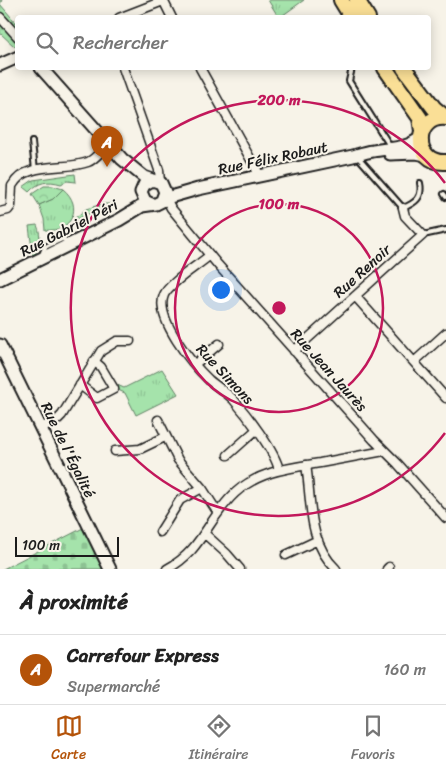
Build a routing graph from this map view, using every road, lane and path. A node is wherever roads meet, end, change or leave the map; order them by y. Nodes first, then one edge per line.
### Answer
1 (163, 0) edge
2 (341, 0) edge
3 (357, 0) edge
4 (126, 15) edge
5 (170, 15) edge
6 (350, 15) edge
7 (366, 15) edge
8 (0, 17) edge
9 (15, 34) edge
10 (15, 58) edge
11 (0, 64) edge
12 (44, 70) edge
13 (124, 70) edge
14 (201, 70) edge
15 (351, 70) edge
16 (386, 70) edge
17 (405, 70) edge
18 (446, 118) edge
19 (421, 134) junction
20 (32, 142) dead end
21 (109, 144) junction
22 (391, 148) junction
23 (426, 155) junction
24 (355, 156) junction
25 (445, 162) edge
26 (35, 170) junction
27 (260, 176) junction
28 (420, 183) dead end
29 (198, 189) junction
30 (160, 194) junction
31 (179, 194) junction
32 (403, 208) junction
33 (0, 212) edge
34 (176, 215) junction
35 (446, 230) edge
36 (423, 235) junction
37 (210, 255) junction
38 (0, 279) edge
39 (355, 296) junction
40 (446, 333) edge
41 (130, 341) dead end
42 (220, 344) dead end
43 (0, 345) edge
44 (294, 350) junction
45 (94, 361) junction
46 (414, 362) junction
47 (195, 364) junction
48 (80, 385) junction
49 (446, 398) edge
50 (158, 420) dead end
51 (40, 428) junction
52 (256, 430) junction
53 (165, 437) junction
54 (115, 451) dead end
55 (384, 451) junction
56 (228, 455) dead end
57 (306, 465) junction
58 (279, 470) junction
59 (202, 488) junction
60 (218, 513) junction
61 (446, 518) edge
62 (160, 532) dead end
63 (205, 534) junction
64 (318, 540) junction
65 (286, 555) dead end
66 (110, 569) edge
67 (167, 569) edge
68 (240, 569) edge
69 (336, 569) edge

1 - 4 street
1 - 5 street
2 - 6 highway
3 - 7 highway
8 - 9 street
10 - 11 street
12 - 21 street
13 - 30 street, Rue Jean Jaurès
14 - 27 street
15 - 22 lane
16 - 19 highway
17 - 18 highway
18 - 19 highway
19 - 22 street, Rue Félix Robaut
19 - 23 highway
20 - 26 lane
21 - 26 street
21 - 30 street
22 - 24 street, Rue Félix Robaut
23 - 24 street, Rue Félix Robaut
23 - 25 highway
24 - 27 street, Rue Félix Robaut
24 - 32 lane
26 - 33 street
27 - 29 street, Rue Félix Robaut
28 - 32 lane
29 - 30 street, Rue Félix Robaut
29 - 31 street, Rue Félix Robaut
30 - 31 street, Rue Félix Robaut
30 - 34 street, Rue Jean Jaurès
30 - 38 street, Rue Gabriel Péri
31 - 34 street
32 - 36 street
34 - 37 street, Rue Jean Jaurès
35 - 36 lane
36 - 39 street, Rue Renoir
37 - 44 street, Rue Jean Jaurès
37 - 47 street, Rue Simons
39 - 44 street, Rue Renoir
39 - 46 street
40 - 46 street
41 - 45 street
42 - 47 street
43 - 51 street, Rue de l'Égalité
44 - 55 street, Rue Jean Jaurès
45 - 48 street
45 - 48 street
46 - 49 street
47 - 52 street, Rue Simons
48 - 51 street
50 - 53 street
51 - 66 street, Rue de l'Égalité
52 - 56 street
52 - 58 street, Rue Simons
53 - 54 street
53 - 59 street
55 - 57 street
55 - 61 street, Rue Jean Jaurès
57 - 58 street
57 - 64 street
58 - 60 street
59 - 60 street
59 - 62 street
60 - 63 street
63 - 67 street
63 - 68 street
64 - 65 street
64 - 69 street

